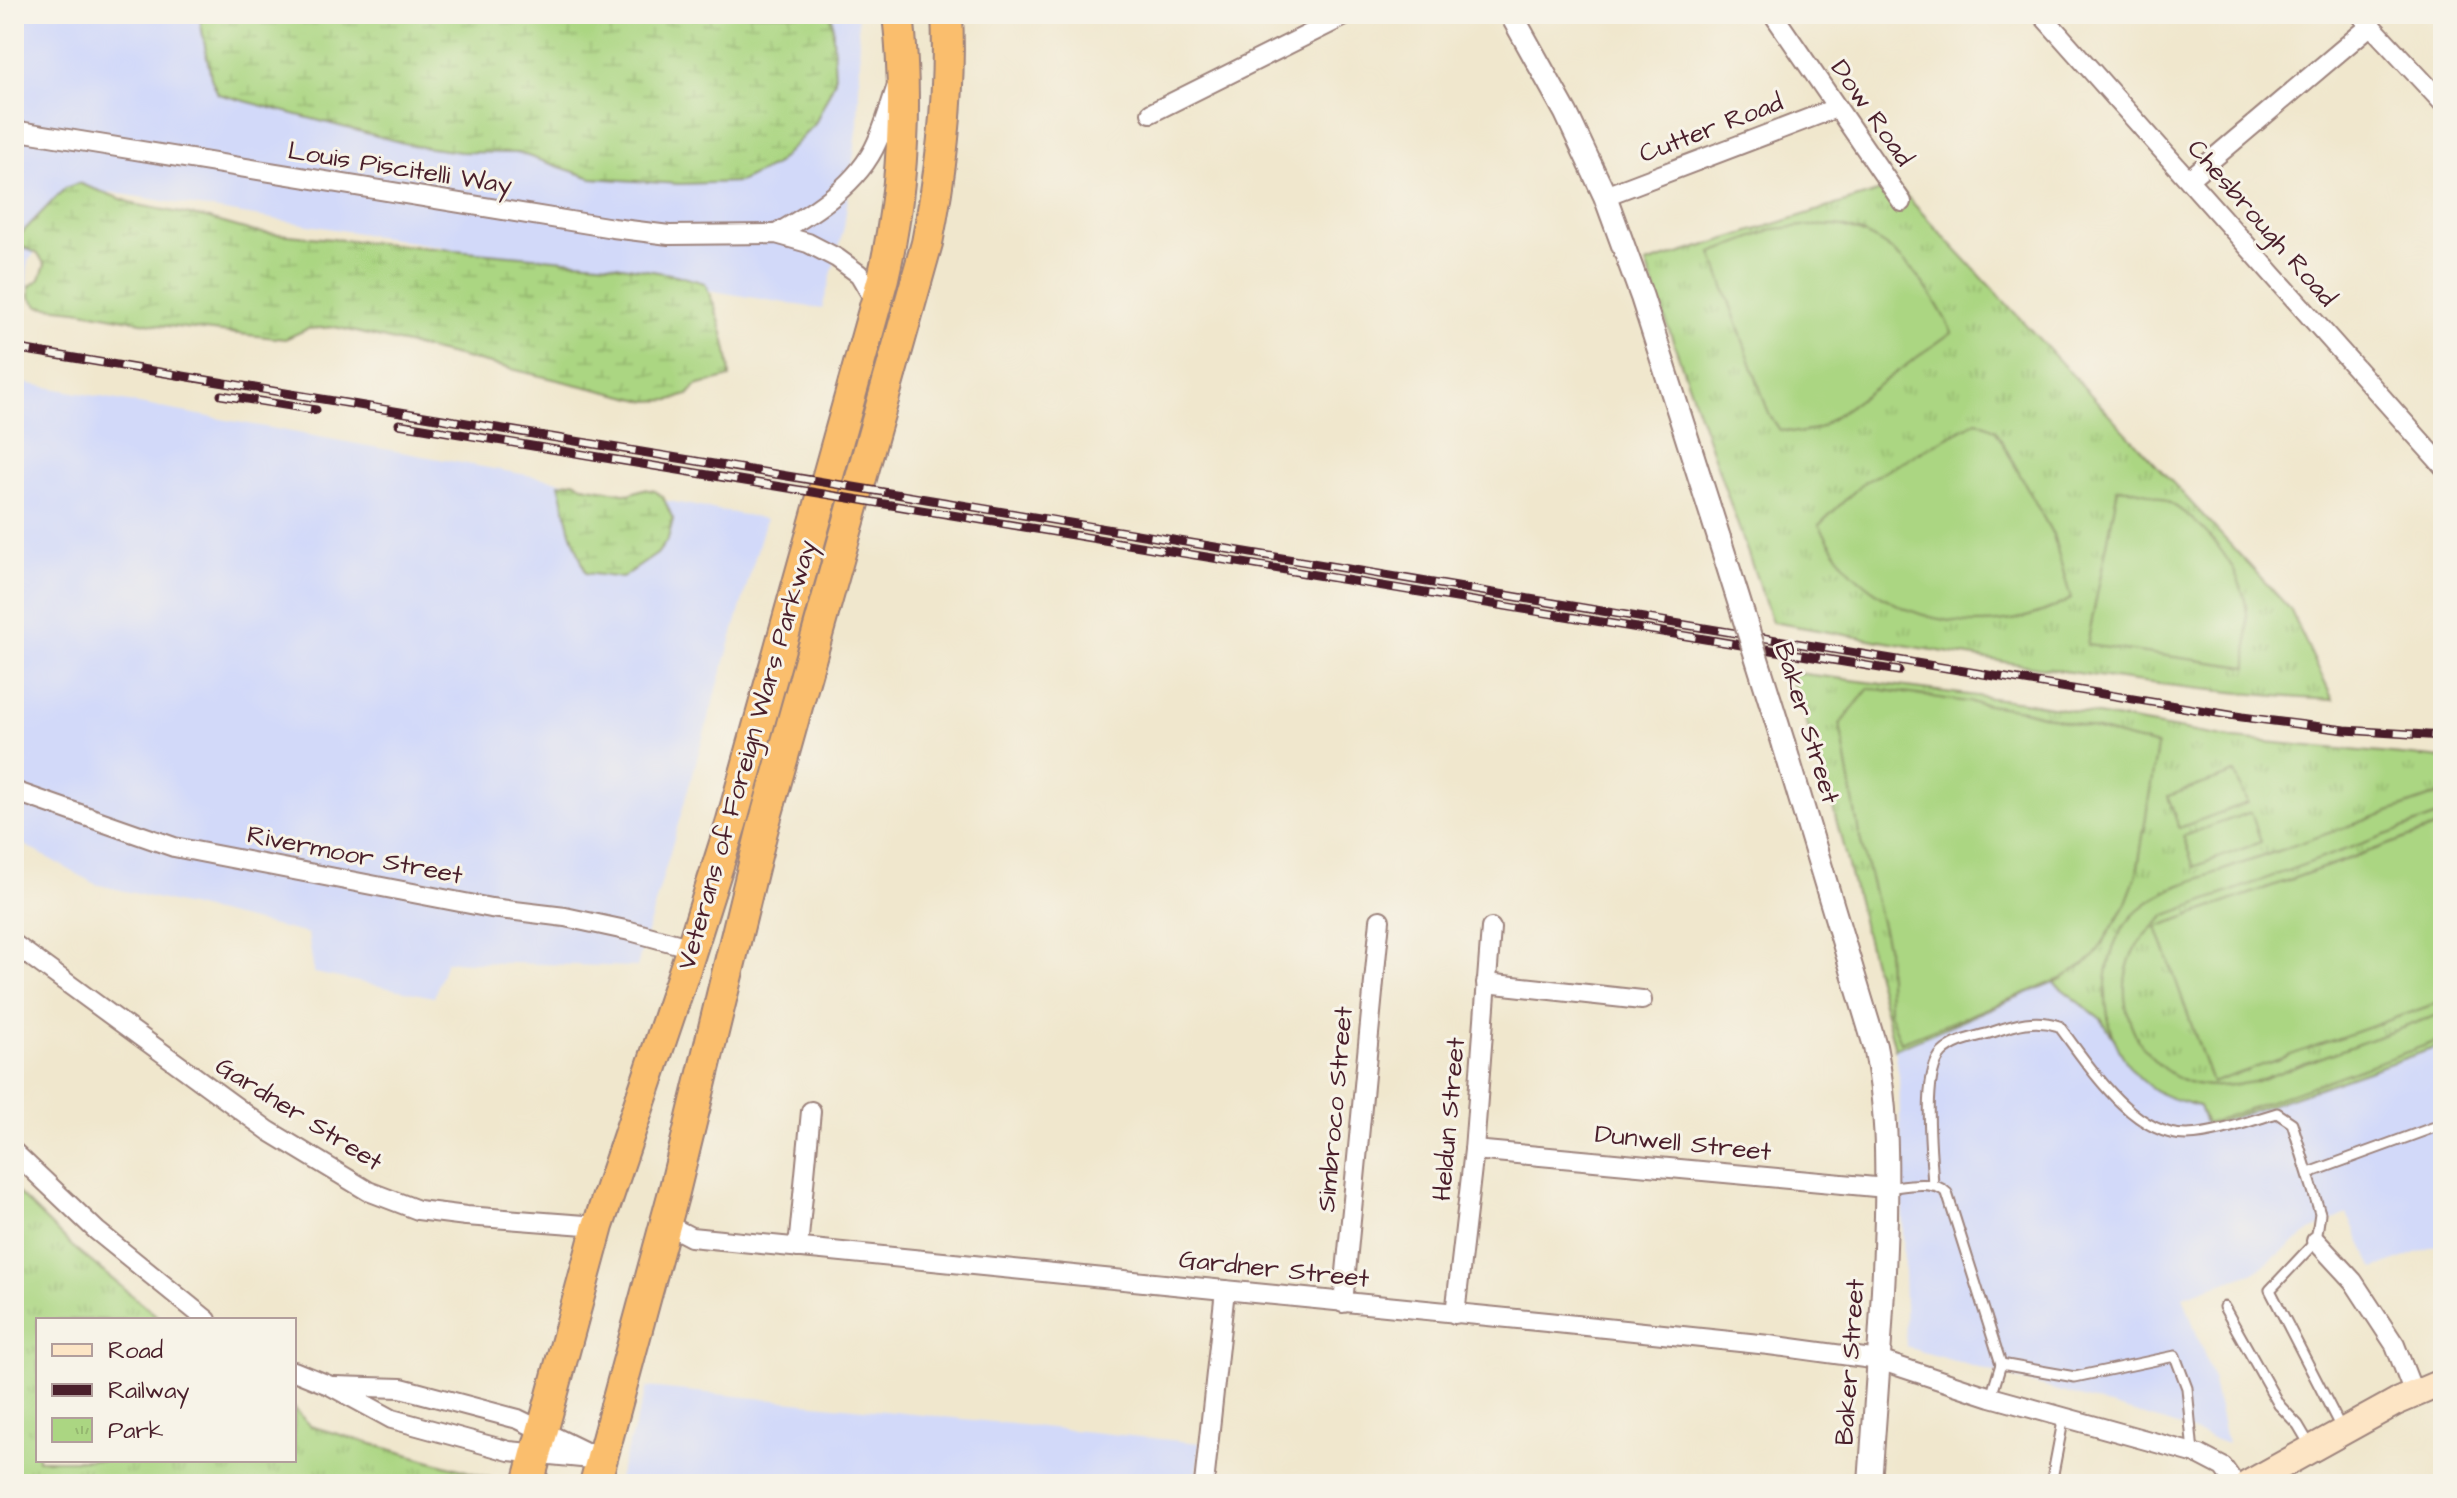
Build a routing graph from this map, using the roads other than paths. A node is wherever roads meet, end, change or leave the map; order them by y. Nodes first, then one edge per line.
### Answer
1 (898, 14) edge
2 (947, 14) edge
3 (1349, 14) edge
4 (1511, 14) edge
5 (1773, 14) edge
6 (2041, 14) edge
7 (2365, 20) edge
8 (903, 67) junction
9 (2443, 103) edge
10 (1836, 108) junction
11 (1151, 113) dead end
12 (19, 131) dead end
13 (2189, 179) junction
14 (1605, 196) junction
15 (1902, 202) dead end
16 (776, 234) junction
17 (876, 303) junction
18 (2443, 466) edge
19 (14, 791) edge
20 (1380, 920) dead end
21 (1491, 928) dead end
22 (14, 944) edge
23 (692, 948) junction
24 (1486, 983) junction
25 (1642, 1000) dead end
26 (811, 1111) dead end
27 (2443, 1124) edge
28 (1474, 1150) junction
29 (14, 1152) edge
30 (2309, 1173) junction
31 (1933, 1186) junction
32 (1886, 1188) junction
33 (666, 1224) junction
34 (598, 1226) junction
35 (2316, 1241) junction
36 (798, 1248) junction
37 (1225, 1290) junction
38 (1343, 1303) junction
39 (2224, 1307) dead end
40 (1455, 1314) junction
41 (205, 1318) edge
42 (1879, 1360) junction
43 (2001, 1364) junction
44 (296, 1372) edge
45 (2443, 1382) edge
46 (331, 1386) junction
47 (2414, 1394) junction
48 (1991, 1397) junction
49 (2064, 1416) junction
50 (2342, 1430) junction
51 (540, 1442) junction
52 (2311, 1447) junction
53 (2193, 1453) junction
54 (598, 1472) edge
55 (528, 1484) edge
56 (1204, 1484) edge
57 (1870, 1484) edge
58 (2051, 1484) edge
59 (2235, 1484) edge
60 (2248, 1484) edge

1 - 8 highway, Veterans of Foreign Wars Parkway
2 - 33 highway, Veterans of Foreign Wars Parkway
3 - 11 street
4 - 14 street, Baker Street
5 - 10 street, Dow Road
6 - 13 street, Chesbrough Road
7 - 9 street
7 - 13 street
8 - 16 street, Louis Piscitelli Way
8 - 17 highway, Veterans of Foreign Wars Parkway
10 - 14 street, Cutter Road
10 - 15 street, Dow Road
12 - 16 street, Louis Piscitelli Way
13 - 18 street, Chesbrough Road
14 - 32 street, Baker Street, bridge
16 - 17 street, Louis Piscitelli Way
17 - 23 highway, Veterans of Foreign Wars Parkway
19 - 23 street, Rivermoor Street
20 - 38 street, Simbroco Street
21 - 24 street, Heldun Street
22 - 34 street, Gardner Street
23 - 34 highway, Veterans of Foreign Wars Parkway
24 - 25 street
24 - 28 street, Heldun Street
26 - 36 street
27 - 30 lane
28 - 32 street, Dunwell Street
28 - 40 street, Heldun Street
29 - 41 street
30 - 31 lane
30 - 35 lane
31 - 32 lane
31 - 43 lane
32 - 42 street, Baker Street
33 - 36 street, Gardner Street
33 - 54 highway, Veterans of Foreign Wars Parkway
34 - 51 highway, Veterans of Foreign Wars Parkway
35 - 47 street
35 - 50 lane
36 - 37 street, Gardner Street
37 - 38 street, Gardner Street
37 - 56 street
38 - 40 street, Gardner Street
39 - 52 lane
40 - 42 street, Gardner Street
42 - 48 street, Gardner Street
42 - 57 street, Baker Street
43 - 48 lane
43 - 53 lane
44 - 46 street
45 - 47 main road
46 - 51 street
46 - 51 street
47 - 50 main road
48 - 49 street, Gardner Street
49 - 53 street, Gardner Street
49 - 58 lane
50 - 52 main road
51 - 54 street
51 - 55 highway, Veterans of Foreign Wars Parkway
52 - 60 main road
53 - 59 street, Gardner Street

